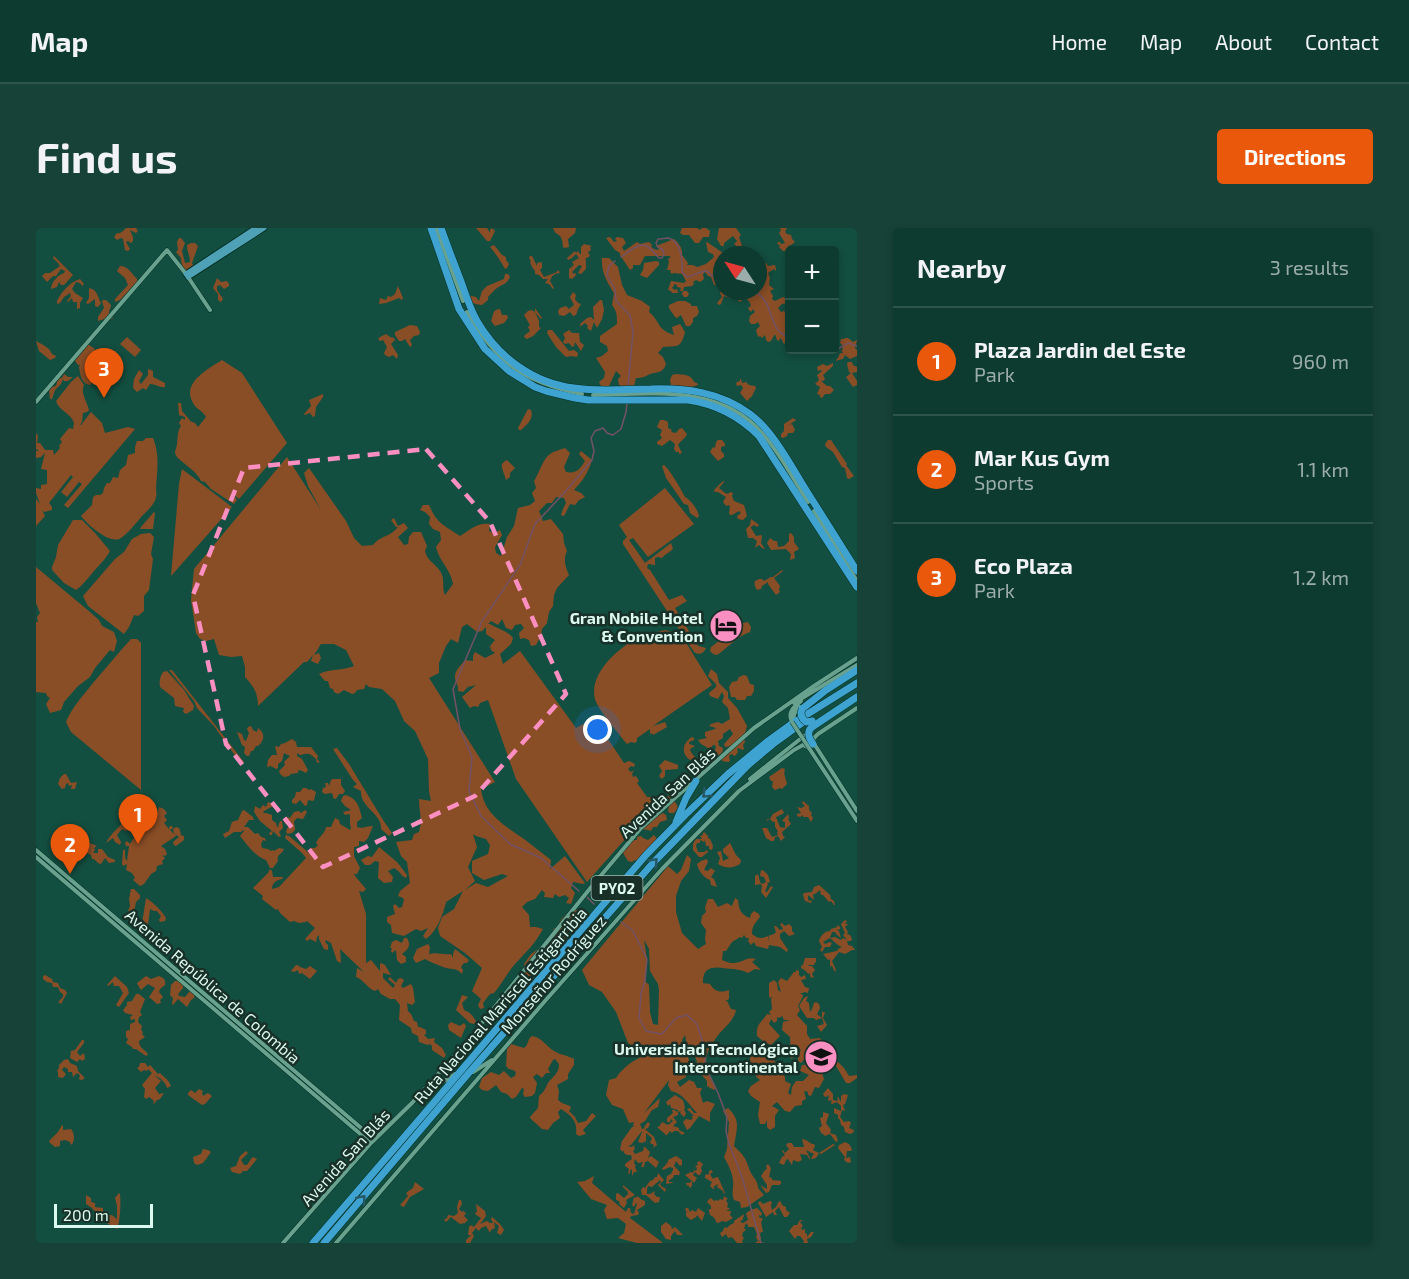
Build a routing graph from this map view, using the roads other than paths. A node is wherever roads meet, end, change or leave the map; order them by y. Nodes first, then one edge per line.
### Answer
1 (256, 228) edge
2 (264, 228) edge
3 (431, 228) edge
4 (436, 228) edge
5 (441, 228) edge
6 (187, 275) junction
7 (465, 306) junction
8 (210, 310) dead end
9 (632, 394) junction
10 (587, 395) junction
11 (616, 395) junction
12 (36, 402) edge
13 (811, 506) junction
14 (854, 571) edge
15 (857, 579) edge
16 (857, 587) edge
17 (857, 658) edge
18 (857, 665) edge
19 (857, 670) edge
20 (857, 678) edge
21 (857, 682) edge
22 (857, 688) edge
23 (826, 690) junction
24 (857, 697) edge
25 (804, 698) junction
26 (831, 699) junction
27 (857, 708) edge
28 (783, 709) junction
29 (792, 722) junction
30 (812, 724) junction
31 (811, 746) junction
32 (696, 781) junction
33 (739, 791) junction
34 (857, 812) edge
35 (857, 821) edge
36 (674, 826) junction
37 (36, 850) edge
38 (36, 856) edge
39 (497, 1057) junction
40 (463, 1068) junction
41 (467, 1076) junction
42 (422, 1091) junction
43 (372, 1141) junction
44 (283, 1243) edge
45 (313, 1243) edge
46 (324, 1243) edge
47 (336, 1243) edge

1 - 6 main road
2 - 6 main road
3 - 7 highway
4 - 7 street
5 - 7 highway
6 - 8 street
6 - 12 street
7 - 10 highway
9 - 11 highway
9 - 11 highway
9 - 13 highway
10 - 11 highway
10 - 11 highway
13 - 14 highway
13 - 16 highway
14 - 15 street
17 - 28 street, Avenida San Blás
18 - 25 street
19 - 23 highway
20 - 26 highway
21 - 26 highway, Ruta Nacional Mariscal Estigarribia / PY02
41 -> 22 highway, Ruta Nacional Mariscal Estigarribia / PY02
23 - 29 street
23 - 30 highway, bridge
24 - 30 highway
24 - 33 street
25 - 28 street
25 - 29 street
26 -> 36 highway, Ruta Nacional Mariscal Estigarribia / PY02
27 - 31 street, Monseñor Rodríguez
28 - 32 street, Avenida San Blás
29 - 31 street, bridge
30 - 31 highway, bridge
31 - 33 street, Monseñor Rodríguez
31 - 34 street
31 - 35 street
32 - 36 highway
32 - 42 street, Avenida San Blás
33 - 39 street, Monseñor Rodríguez
36 - 40 highway, Ruta Nacional Mariscal Estigarribia / PY02
37 - 43 street, Avenida República de Colombia
38 - 43 street, Avenida República de Colombia
39 - 41 street
39 - 47 street, Monseñor Rodríguez
40 - 42 street
40 - 45 highway, Ruta Nacional Mariscal Estigarribia / PY02
46 -> 41 highway, Ruta Nacional Mariscal Estigarribia / PY02
42 - 43 street, Avenida San Blás
43 - 44 street, Avenida San Blás

